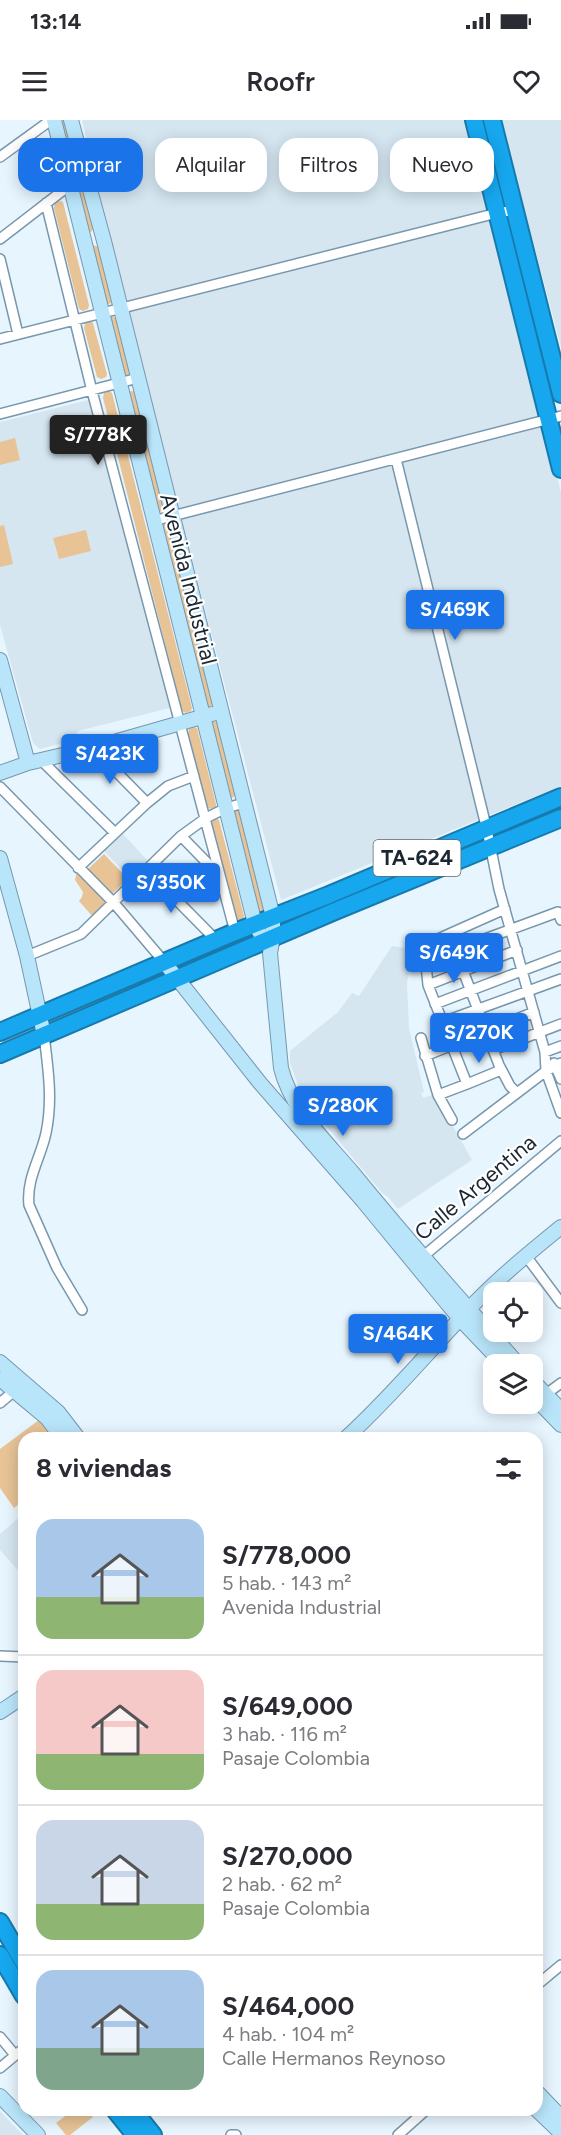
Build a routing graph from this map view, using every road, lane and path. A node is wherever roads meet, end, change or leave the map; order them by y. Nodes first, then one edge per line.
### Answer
1 (53, 120) edge
2 (70, 120) edge
3 (474, 120) edge
4 (492, 120) edge
5 (58, 138) edge
6 (0, 157) edge
7 (61, 192) edge
8 (72, 192) edge
9 (46, 203) junction
10 (515, 210) junction
11 (497, 213) junction
12 (0, 239) edge
13 (0, 259) edge
14 (121, 309) junction
15 (102, 313) junction
16 (76, 319) junction
17 (18, 334) junction
18 (0, 339) edge
19 (138, 378) junction
20 (119, 384) junction
21 (92, 391) junction
22 (561, 394) edge
23 (0, 414) edge
24 (555, 418) edge
25 (396, 459) junction
26 (561, 470) edge
27 (172, 516) junction
28 (153, 521) junction
29 (0, 660) edge
30 (221, 711) junction
31 (202, 716) junction
32 (180, 722) junction
33 (93, 748) junction
34 (35, 762) junction
35 (0, 773) edge
36 (194, 776) junction
37 (0, 787) edge
38 (561, 797) edge
39 (244, 802) junction
40 (147, 803) junction
41 (226, 808) junction
42 (206, 818) junction
43 (561, 818) edge
44 (487, 830) junction
45 (115, 833) junction
46 (181, 836) junction
47 (491, 848) junction
48 (0, 858) edge
49 (78, 868) junction
50 (146, 869) junction
51 (219, 875) junction
52 (114, 903) junction
53 (332, 903) junction
54 (505, 909) junction
55 (273, 917) junction
56 (561, 920) edge
57 (255, 924) junction
58 (511, 929) junction
59 (235, 932) junction
60 (449, 934) junction
61 (268, 939) junction
62 (216, 940) junction
63 (455, 950) junction
64 (517, 950) junction
65 (27, 956) junction
66 (561, 956) edge
67 (165, 963) junction
68 (426, 964) junction
69 (463, 970) junction
70 (522, 971) junction
71 (178, 978) junction
72 (561, 979) edge
73 (428, 986) junction
74 (470, 990) junction
75 (528, 992) junction
76 (435, 1004) junction
77 (478, 1010) junction
78 (534, 1012) junction
79 (40, 1016) junction
80 (442, 1022) junction
81 (561, 1024) edge
82 (485, 1030) junction
83 (0, 1032) edge
84 (540, 1032) junction
85 (44, 1035) junction
86 (421, 1038) dead end
87 (451, 1044) junction
88 (561, 1046) edge
89 (493, 1050) junction
90 (545, 1052) junction
91 (0, 1054) edge
92 (425, 1056) junction
93 (558, 1064) edge
94 (281, 1068) junction
95 (501, 1070) junction
96 (546, 1071) junction
97 (561, 1079) edge
98 (260, 1083) junction
99 (467, 1084) junction
100 (517, 1093) junction
101 (438, 1095) junction
102 (561, 1113) edge
103 (452, 1120) dead end
104 (463, 1134) dead end
105 (561, 1141) edge
106 (561, 1227) edge
107 (526, 1256) junction
108 (418, 1261) junction
109 (561, 1304) edge
110 (82, 1310) dead end
111 (465, 1314) junction
112 (496, 1354) edge
113 (507, 1354) edge
114 (0, 1362) edge
115 (0, 1379) edge
116 (561, 1383) edge
117 (14, 1391) junction
118 (543, 1394) edge
119 (543, 1399) edge
120 (543, 1402) edge
121 (0, 1403) edge
122 (45, 1408) junction
123 (561, 1410) edge
124 (561, 1425) edge
125 (58, 1432) edge
126 (74, 1432) edge
127 (353, 1432) edge
128 (0, 1656) edge
129 (18, 1657) edge
130 (18, 1700) edge
131 (0, 1712) edge
132 (0, 1922) edge
133 (13, 1961) edge
134 (561, 1965) edge
135 (18, 1977) edge
136 (543, 1980) edge
137 (0, 2037) edge
138 (18, 2053) edge
139 (15, 2055) junction
140 (0, 2068) edge
141 (0, 2096) edge
142 (543, 2098) edge
143 (18, 2114) edge
144 (19, 2116) edge
145 (123, 2116) edge
146 (419, 2116) edge
147 (543, 2116) edge
148 (561, 2117) edge
149 (139, 2127) edge
150 (561, 2133) edge
151 (38, 2135) edge
152 (231, 2135) edge
153 (236, 2135) edge
154 (398, 2135) edge

1 - 5 main road, Avenida Industrial
1 - 6 street
2 - 14 main road, Avenida Industrial
3 - 11 highway
4 - 10 highway
7 - 9 street
8 - 15 main road, Avenida Industrial
9 - 12 street
9 - 16 street
10 - 11 street
10 - 22 highway
11 - 14 street
11 - 24 highway
13 - 17 street
14 - 15 street
14 - 19 main road, Avenida Industrial
15 - 16 street
15 - 20 main road, Avenida Industrial
16 - 17 street
16 - 21 street
17 - 18 street
19 - 20 street
19 - 27 main road, Avenida Industrial
20 - 21 street
20 - 28 main road, Avenida Industrial
21 - 23 street
21 - 32 street
24 - 25 street
24 - 26 highway
25 - 27 street
25 - 44 street
27 - 28 street
27 - 30 main road, Avenida Industrial
28 - 31 main road, Avenida Industrial
29 - 34 main road
30 - 31 main road
30 - 39 main road, Avenida Industrial
31 - 32 main road
31 - 41 main road, Avenida Industrial
32 - 33 main road
32 - 36 street
33 - 34 main road
33 - 40 street
34 - 35 main road
34 - 45 street
36 - 40 street
36 - 42 street
37 - 49 street
38 - 44 highway, TA-624
39 - 41 street
39 - 55 main road, Avenida Industrial
40 - 45 street
41 - 42 street
41 - 57 main road, Avenida Industrial
42 - 46 street
42 - 51 street
43 - 47 highway, TA-624
44 - 47 street
44 - 53 highway, TA-624
45 - 49 street
46 - 50 street
46 - 51 street
47 - 53 highway, TA-624
47 - 54 street
48 - 65 main road
49 - 52 street
50 - 52 street
50 - 62 street
51 - 59 street
52 - 65 street
52 - 67 street
53 - 55 highway, TA-624
53 - 61 highway, TA-624
54 - 58 street
54 - 60 street
55 - 57 highway, TA-624
55 - 61 main road, Avenida Industrial
56 - 58 street
57 - 59 highway, TA-624
57 - 61 main road, Avenida Industrial
58 - 63 street
58 - 64 street
59 - 62 highway, TA-624
60 - 63 street
60 - 68 street
61 - 71 highway, TA-624
61 - 94 main road
62 - 67 highway, TA-624
63 - 68 street
63 - 69 street
64 - 69 street
64 - 70 street
65 - 79 main road
66 - 70 street
67 - 71 main road
67 - 79 highway, TA-624
68 - 73 street
69 - 73 street
69 - 74 street
70 - 74 street
70 - 75 street
71 - 85 highway, TA-624
71 - 98 main road
72 - 75 street
73 - 76 street
74 - 76 street
74 - 77 street
75 - 77 street
75 - 78 street
76 - 80 street
77 - 80 street
77 - 82 street
78 - 82 street
78 - 84 street
79 - 83 highway, TA-624
79 - 85 main road
80 - 87 street
81 - 84 street
82 - 87 street
82 - 89 street
84 - 89 street
84 - 90 street
85 - 91 highway, TA-624
85 - 110 street
86 - 92 street
87 - 92 street
87 - 99 street
88 - 90 street
89 - 95 street
90 - 93 street
90 - 96 street
92 - 101 street
93 - 96 street
93 - 97 street
94 - 98 main road
94 - 108 main road
95 - 99 street
95 - 100 street
96 - 100 street
96 - 102 street
98 - 108 main road
99 - 101 street
100 - 104 street
101 - 103 street
105 - 108 street, Calle Argentina
106 - 107 main road
107 - 109 street
107 - 111 main road
108 - 111 main road
111 - 112 main road
111 - 113 main road
111 - 127 main road
114 - 122 main road
115 - 117 main road
116 - 118 street
117 - 121 street
117 - 122 main road
119 - 123 main road
120 - 124 main road
122 - 125 main road
122 - 126 main road
128 - 129 street
130 - 131 main road
132 - 133 highway
133 - 135 highway
134 - 136 street
137 - 139 street
138 - 139 street
139 - 140 street
141 - 143 main road
142 - 148 main road
144 - 151 main road
145 - 149 highway
146 - 154 street
147 - 150 main road
152 - 153 street

